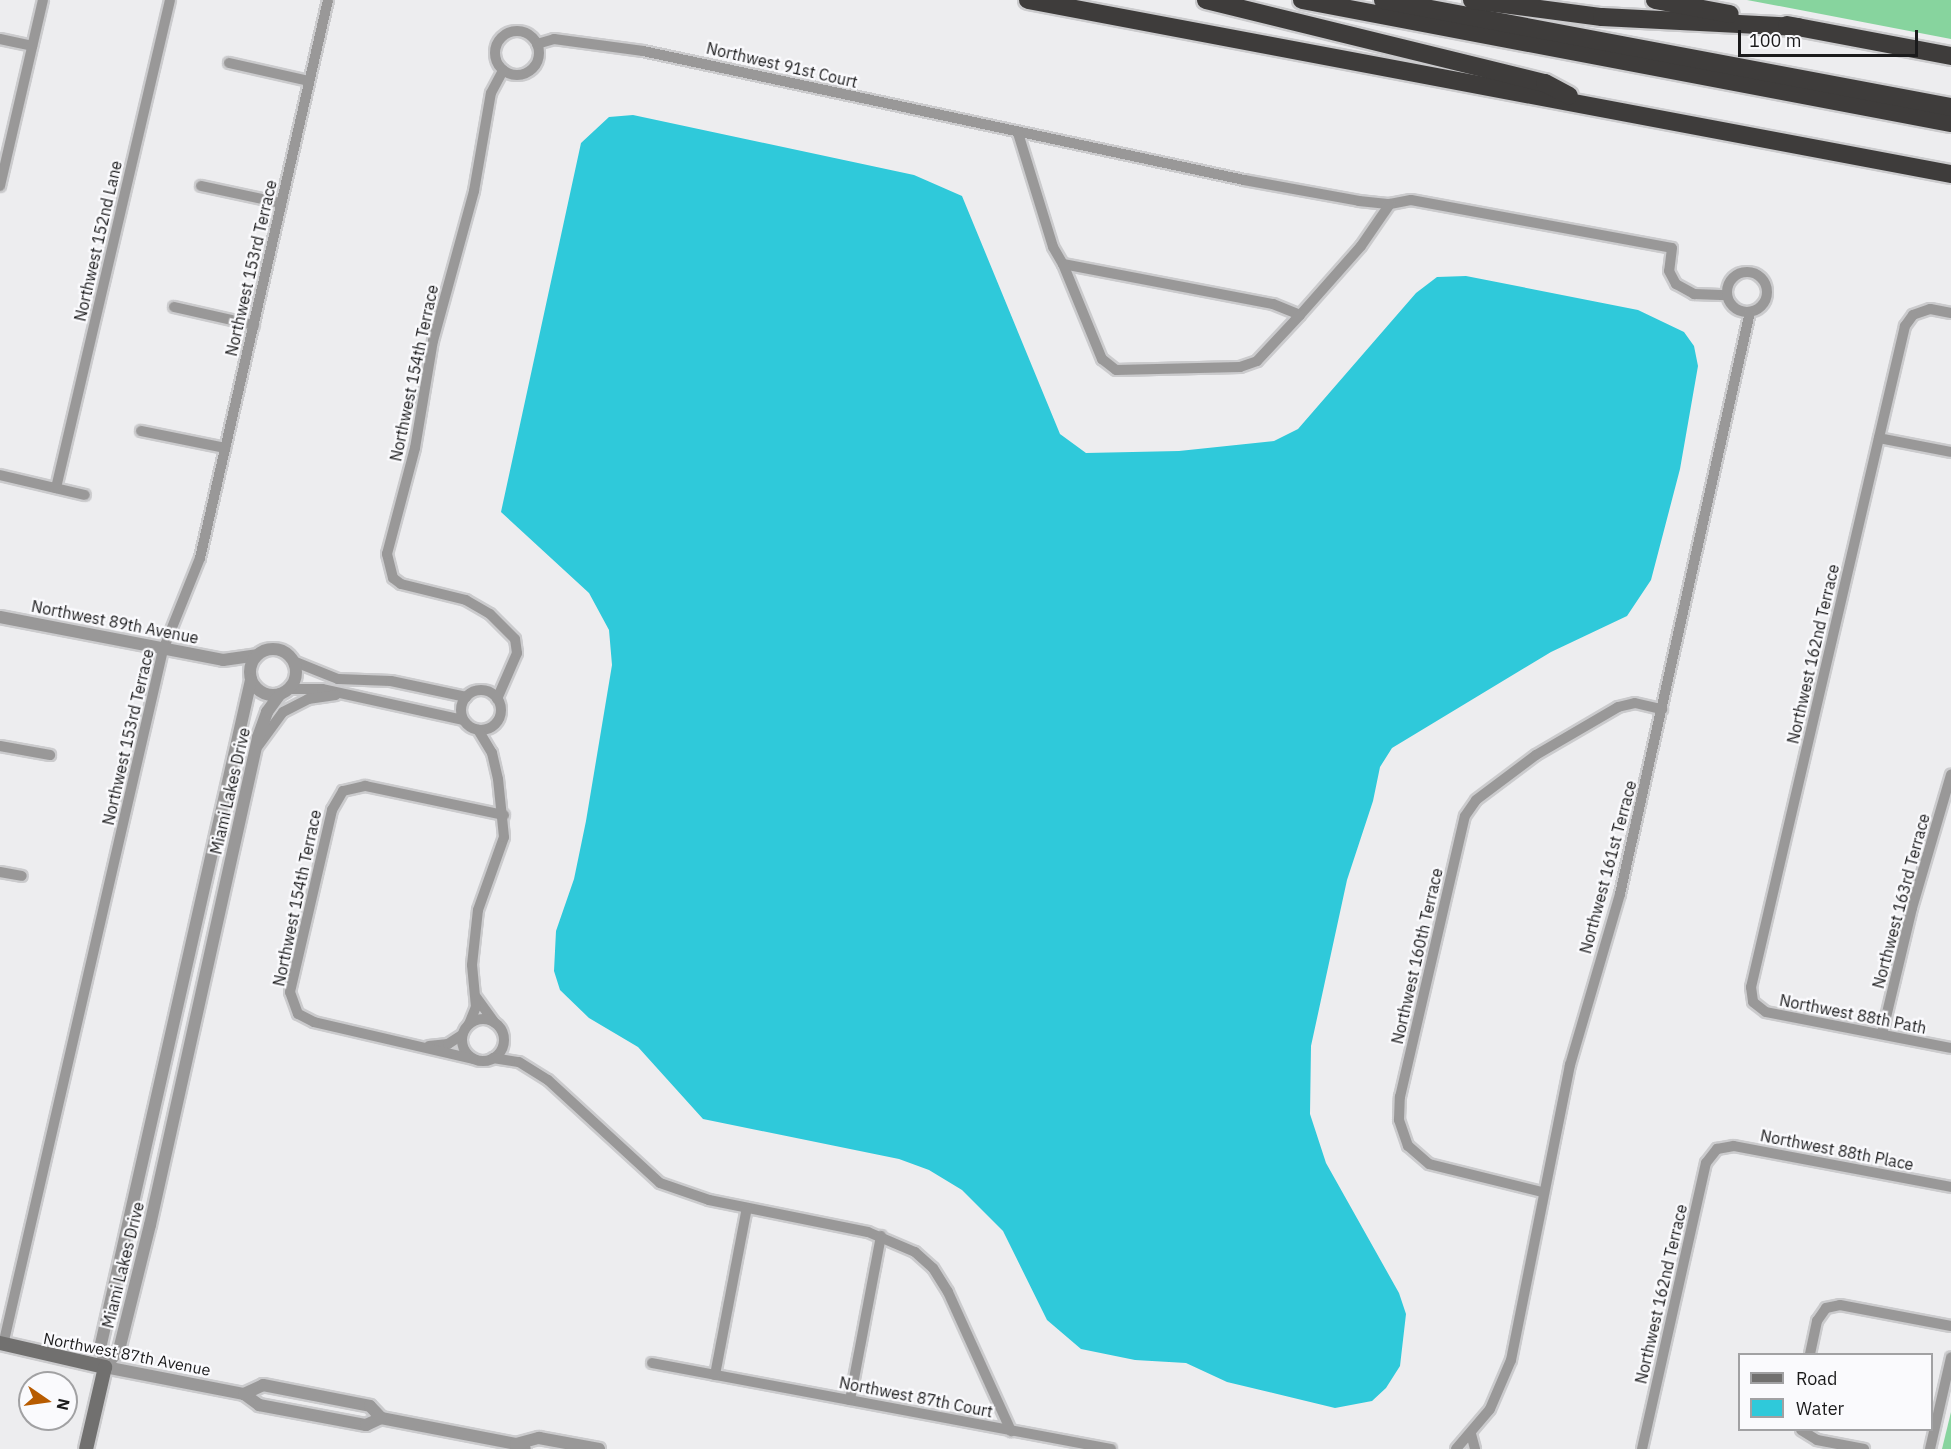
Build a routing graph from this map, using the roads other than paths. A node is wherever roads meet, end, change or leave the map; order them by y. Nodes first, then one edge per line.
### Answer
1 (43, 0) edge
2 (170, 0) edge
3 (328, 0) edge
4 (1028, 0) edge
5 (1206, 0) edge
6 (1302, 0) edge
7 (1383, 0) edge
8 (1472, 0) edge
9 (1655, 0) edge
10 (1798, 27) junction
11 (0, 39) edge
12 (537, 44) junction
13 (32, 46) junction
14 (1951, 56) edge
15 (229, 63) dead end
16 (503, 70) junction
17 (309, 81) junction
18 (1583, 104) junction
19 (1951, 107) edge
20 (1951, 123) edge
21 (1018, 133) junction
22 (1951, 174) edge
23 (0, 184) edge
24 (201, 186) dead end
25 (281, 203) junction
26 (1390, 204) junction
27 (1063, 264) junction
28 (1727, 295) junction
29 (174, 308) dead end
30 (1750, 312) junction
31 (1951, 314) edge
32 (1300, 315) junction
33 (254, 325) junction
34 (141, 431) dead end
35 (1879, 438) junction
36 (225, 448) junction
37 (1951, 452) edge
38 (0, 475) edge
39 (56, 488) junction
40 (86, 495) dead end
41 (0, 617) edge
42 (163, 650) junction
43 (257, 655) junction
44 (223, 660) junction
45 (293, 661) junction
46 (505, 676) junction
47 (250, 677) junction
48 (482, 690) junction
49 (284, 692) junction
50 (336, 694) junction
51 (466, 697) junction
52 (497, 699) junction
53 (1662, 709) junction
54 (463, 720) junction
55 (493, 726) junction
56 (478, 730) junction
57 (0, 746) edge
58 (257, 747) junction
59 (492, 753) junction
60 (50, 755) dead end
61 (1951, 775) edge
62 (504, 815) junction
63 (0, 872) edge
64 (22, 876) dead end
65 (476, 997) junction
66 (1753, 1002) joint
67 (495, 1023) junction
68 (470, 1024) junction
69 (1882, 1034) junction
70 (462, 1035) junction
71 (504, 1040) junction
72 (426, 1047) junction
73 (1951, 1048) edge
74 (493, 1058) junction
75 (473, 1059) junction
76 (519, 1062) junction
77 (1717, 1149) joint
78 (1951, 1187) edge
79 (1542, 1192) junction
80 (747, 1208) junction
81 (881, 1236) junction
82 (1951, 1326) edge
83 (1, 1344) edge
84 (1810, 1353) edge
85 (1951, 1357) edge
86 (652, 1363) dead end
87 (105, 1367) junction
88 (716, 1375) junction
89 (244, 1394) junction
90 (850, 1400) junction
91 (381, 1418) junction
92 (1011, 1431) junction
93 (1802, 1431) edge
94 (1471, 1434) junction
95 (520, 1446) edge
96 (86, 1449) edge
97 (599, 1449) edge
98 (1111, 1449) edge
99 (1456, 1449) edge
100 (1475, 1449) edge
101 (1642, 1449) edge
102 (1864, 1449) edge
103 (1930, 1449) edge

1 - 13 street
2 - 39 street, Northwest 152nd Lane
3 - 17 street, Northwest 153rd Terrace
4 - 18 highway
5 - 18 highway
6 - 20 highway
7 - 19 highway
8 - 10 highway
9 - 10 highway
10 - 14 highway
11 - 13 street
12 - 16 street
12 - 16 street
12 - 21 street, Northwest 91st Court
13 - 23 street
15 - 17 street
16 - 46 street, Northwest 154th Terrace
17 - 25 street, Northwest 153rd Terrace
18 - 22 highway
21 - 26 street, Northwest 91st Court
21 - 27 street
24 - 25 street
25 - 33 street, Northwest 153rd Terrace
26 - 28 street, Northwest 91st Court
26 - 32 street
27 - 32 street
27 - 32 street
28 - 30 street
28 - 30 street
29 - 33 street
30 - 53 street, Northwest 161st Terrace
31 - 35 street, Northwest 162nd Terrace
33 - 36 street, Northwest 153rd Terrace
34 - 36 street
35 - 37 street
35 - 66 street, Northwest 162nd Terrace
36 - 42 street, Northwest 153rd Terrace
38 - 39 street
39 - 40 street
41 - 42 street, Northwest 89th Avenue
42 - 44 street, Northwest 89th Avenue
42 - 83 street, Northwest 153rd Terrace
43 - 44 street, Northwest 89th Avenue
43 - 45 street
43 - 47 street
44 - 47 street, Northwest 89th Avenue
45 - 49 street
45 - 51 street
46 - 48 street
46 - 52 street
47 - 49 street
47 - 87 street, Miami Lakes Drive
48 - 51 street
48 - 52 street
49 - 50 street
49 - 58 street, Miami Lakes Drive
50 - 54 street
50 - 58 street
51 - 54 street
52 - 55 street
53 - 79 street, Northwest 161st Terrace
53 - 79 street, Northwest 160th Terrace
54 - 56 street
55 - 56 street
55 - 59 street
56 - 59 street
57 - 60 street
58 - 87 street, Miami Lakes Drive
59 - 62 street
61 - 69 street, Northwest 163rd Terrace
62 - 65 street
62 - 72 street, Northwest 154th Terrace
63 - 64 street
65 - 67 street
65 - 68 street
66 - 69 street, Northwest 88th Path
67 - 68 street
67 - 71 street
68 - 70 street
69 - 73 street, Northwest 88th Path
70 - 72 street
70 - 75 street
71 - 74 street
71 - 76 street
72 - 75 street
74 - 75 street
74 - 76 street
76 - 80 street
77 - 78 street, Northwest 88th Place
77 - 101 street, Northwest 162nd Terrace
79 - 94 street, Northwest 161st Terrace
80 - 81 street
80 - 88 street
81 - 90 street
81 - 92 street
82 - 84 street
83 - 87 main road, Northwest 87th Avenue
85 - 103 street
86 - 88 street, Northwest 87th Court
87 - 89 street, Northwest 87th Avenue
87 - 96 main road
88 - 90 street, Northwest 87th Court
89 - 91 street, Northwest 87th Avenue
89 - 91 street, Northwest 87th Avenue
90 - 92 street, Northwest 87th Court
91 - 95 street, Northwest 87th Avenue
92 - 98 street, Northwest 87th Court
93 - 102 street
94 - 99 street, Northwest 161st Terrace
94 - 100 street
95 - 97 street, Northwest 87th Avenue

